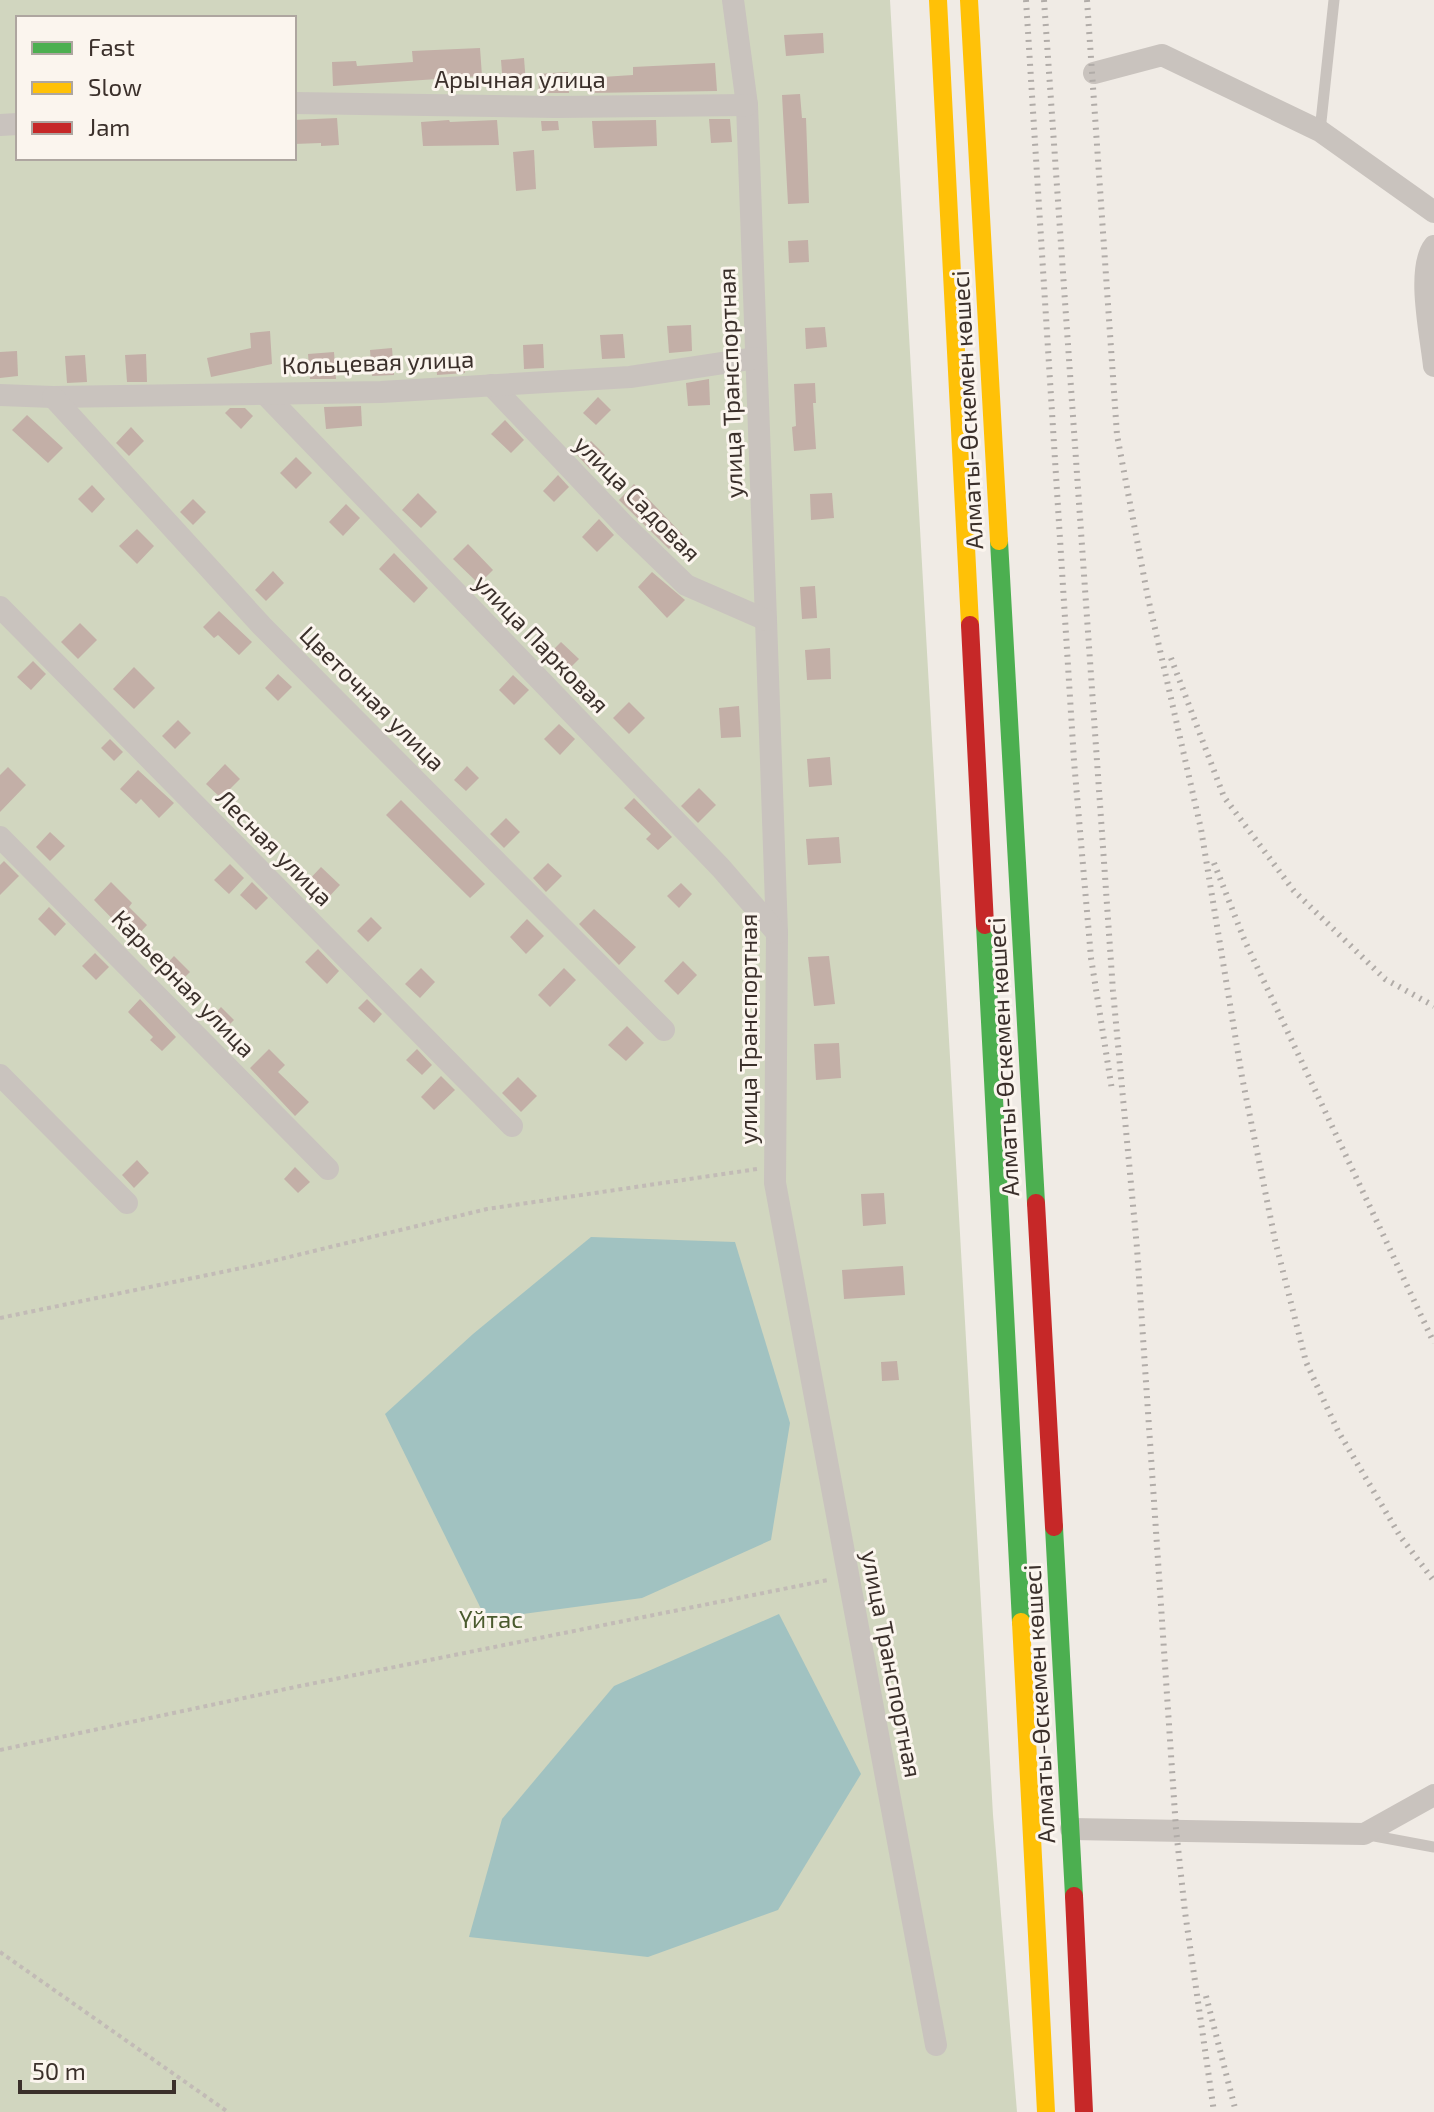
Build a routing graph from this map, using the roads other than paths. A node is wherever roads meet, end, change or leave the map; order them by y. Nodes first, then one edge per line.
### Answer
1 (733, 0) edge
2 (938, 0) edge
3 (969, 0) edge
4 (1334, 0) edge
5 (1094, 73) dead end
6 (296, 103) edge
7 (747, 105) junction
8 (1320, 131) junction
9 (1434, 212) edge
10 (1434, 246) edge
11 (985, 291) junction
12 (953, 292) junction
13 (756, 358) junction
14 (1434, 366) edge
15 (491, 385) junction
16 (265, 394) junction
17 (0, 395) edge
18 (53, 397) junction
19 (0, 607) edge
20 (766, 620) junction
21 (0, 837) edge
22 (777, 933) junction
23 (664, 1030) dead end
24 (0, 1075) edge
25 (512, 1126) dead end
26 (328, 1169) dead end
27 (127, 1203) dead end
28 (1434, 1795) edge
29 (1071, 1829) junction
30 (1364, 1834) junction
31 (1434, 1847) edge
32 (936, 2045) dead end
33 (1046, 2112) edge
34 (1084, 2112) edge

1 - 7 street, улица Транспортная
2 - 12 highway, Алматы-Өскемен көшесі
3 - 11 highway, Алматы-Өскемен көшесі
4 - 8 lane
5 - 8 street
6 - 7 street, Арычная улица
7 - 13 street, улица Транспортная
8 - 9 street
10 - 14 street
11 - 12 highway
11 - 29 highway, Алматы-Өскемен көшесі
12 - 33 highway, Алматы-Өскемен көшесі
13 - 15 street, Кольцевая улица
13 - 20 street, улица Транспортная
15 - 16 street, Кольцевая улица
15 - 20 street, улица Садовая
16 - 18 street, Кольцевая улица
16 - 22 street, улица Парковая
17 - 18 street, Кольцевая улица
18 - 23 street, Цветочная улица
19 - 25 street, Лесная улица
20 - 22 street, улица Транспортная
21 - 26 street, Карьерная улица
22 - 32 street, улица Транспортная
24 - 27 street
28 - 30 street
29 - 30 street
29 - 34 highway, Алматы-Өскемен көшесі
30 - 31 lane

